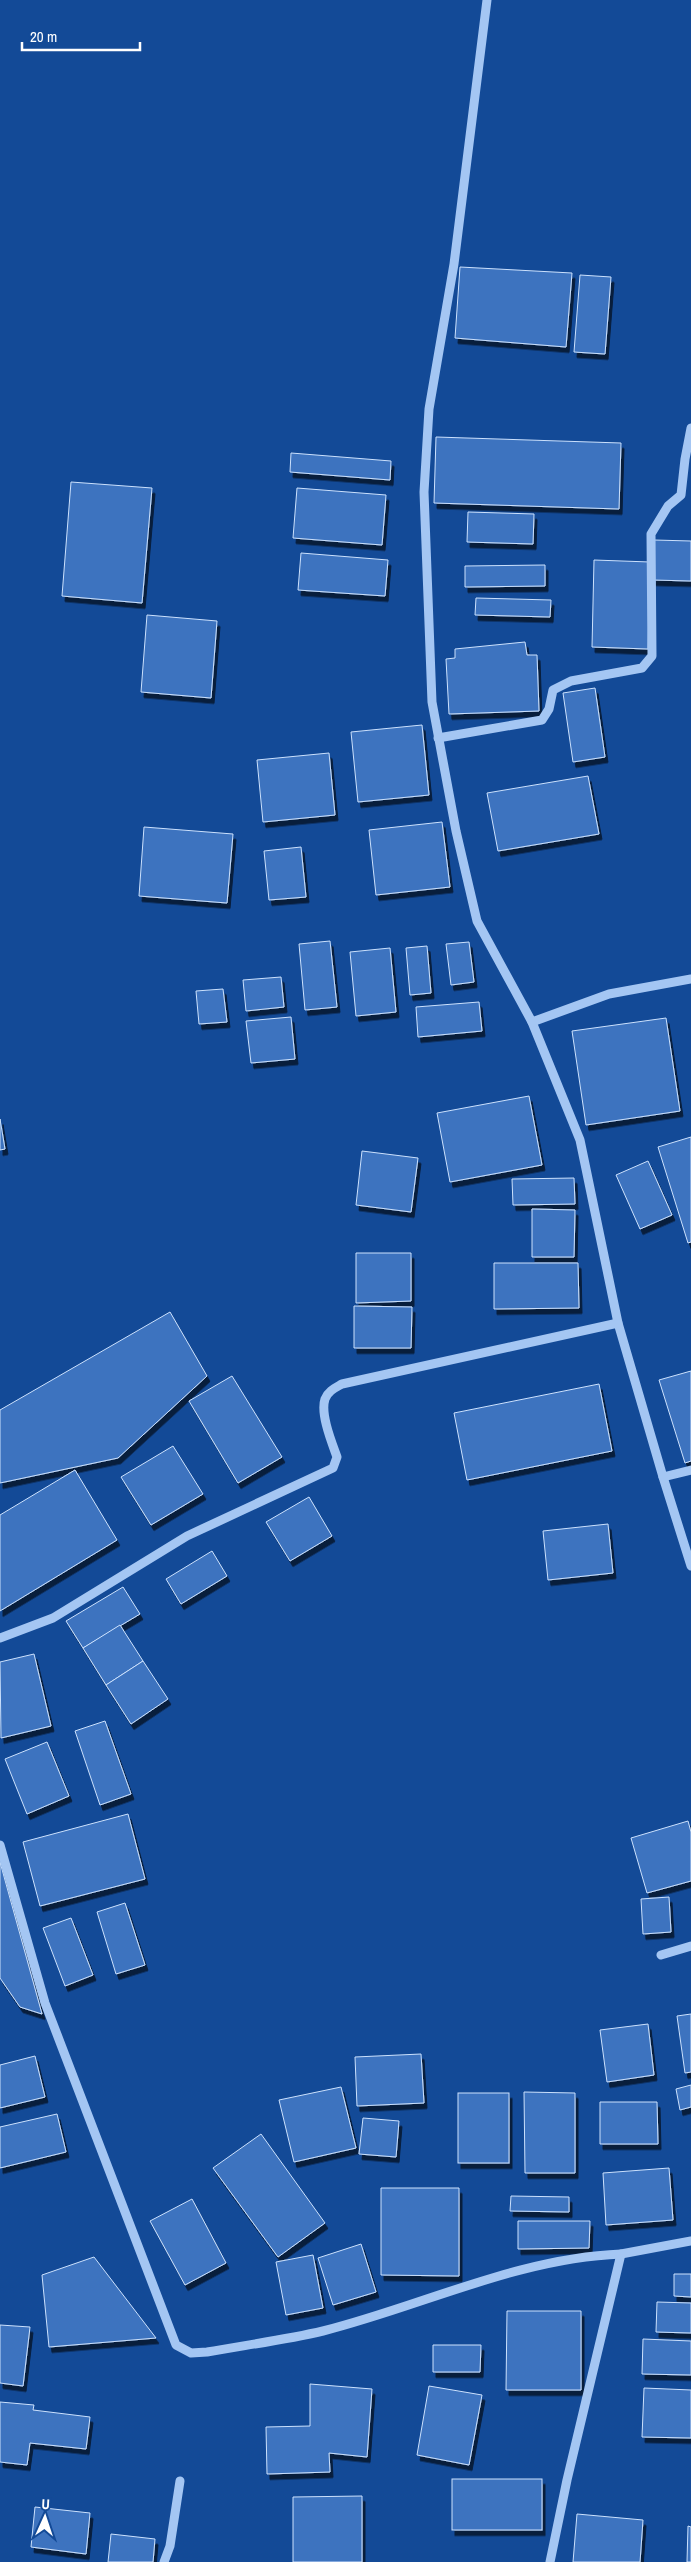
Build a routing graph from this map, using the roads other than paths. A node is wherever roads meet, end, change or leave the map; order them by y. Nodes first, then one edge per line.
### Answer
1 (487, 0) edge
2 (691, 428) edge
3 (438, 738) junction
4 (691, 979) edge
5 (532, 1022) junction
6 (618, 1323) junction
7 (691, 1470) edge
8 (662, 1477) junction
9 (691, 1566) edge
10 (0, 1638) edge
11 (0, 1845) edge
12 (691, 1946) edge
13 (661, 1955) dead end
14 (691, 2241) edge
15 (621, 2254) junction
16 (180, 2482) dead end
17 (164, 2562) edge
18 (550, 2562) edge

1 - 3 street
2 - 3 street
3 - 5 street
4 - 5 street
5 - 6 street
6 - 8 street
6 - 10 street
7 - 8 street
8 - 9 street
11 - 15 street
12 - 13 street
14 - 15 street
15 - 18 street
16 - 17 street

